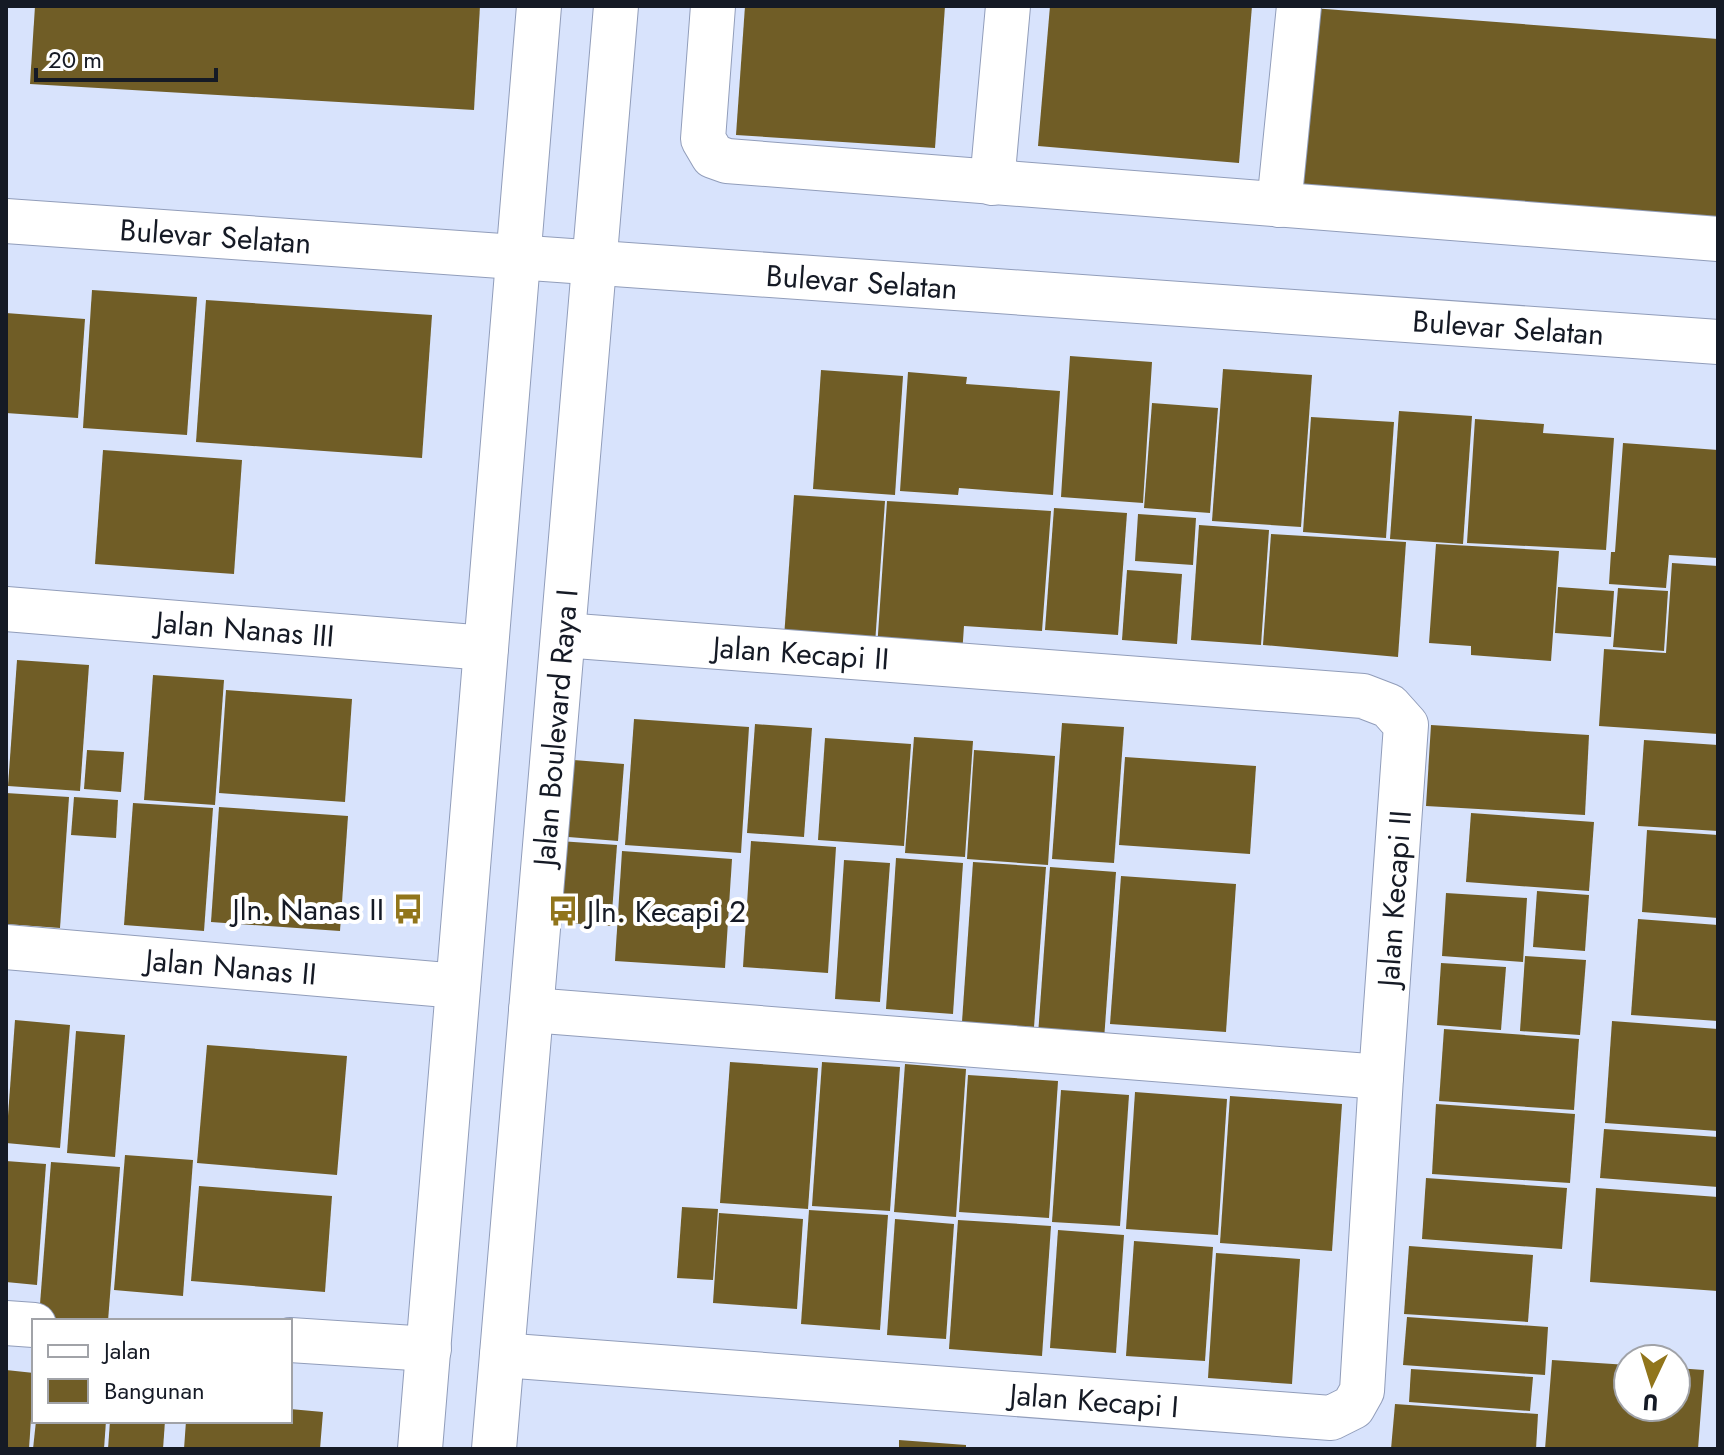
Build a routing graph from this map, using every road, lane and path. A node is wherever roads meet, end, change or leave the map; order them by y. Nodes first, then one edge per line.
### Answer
1 (539, 6) edge
2 (616, 6) edge
3 (713, 6) edge
4 (1008, 6) edge
5 (1299, 6) edge
6 (992, 183) junction
7 (1279, 205) junction
8 (6, 221) edge
9 (1718, 239) edge
10 (518, 257) junction
11 (594, 262) junction
12 (1718, 342) edge
13 (6, 609) edge
14 (563, 635) junction
15 (486, 648) junction
16 (6, 947) edge
17 (458, 986) junction
18 (531, 1010) junction
19 (1381, 1077) junction
20 (6, 1323) edge
21 (32, 1325) edge
22 (292, 1340) edge
23 (429, 1349) junction
24 (502, 1355) junction
25 (420, 1449) edge
26 (494, 1449) edge

1 - 10 street
2 - 11 street, Jalan Boulevard Raya I
3 - 6 street
4 - 6 street
5 - 7 street
6 - 7 street
7 - 9 street
8 - 10 street, Bulevar Selatan
10 - 11 street, Bulevar Selatan
10 - 15 street
11 - 12 street, Bulevar Selatan
11 - 14 street, Jalan Boulevard Raya I
13 - 15 street, Jalan Nanas III
14 - 18 street, Jalan Boulevard Raya I
14 - 19 street, Jalan Kecapi II
15 - 17 street
16 - 17 street, Jalan Nanas II
17 - 23 street
18 - 19 street
18 - 24 street, Jalan Boulevard Raya I
19 - 24 street, Jalan Kecapi I
20 - 21 street
22 - 23 street
23 - 25 street
24 - 26 street, Jalan Boulevard Raya I

